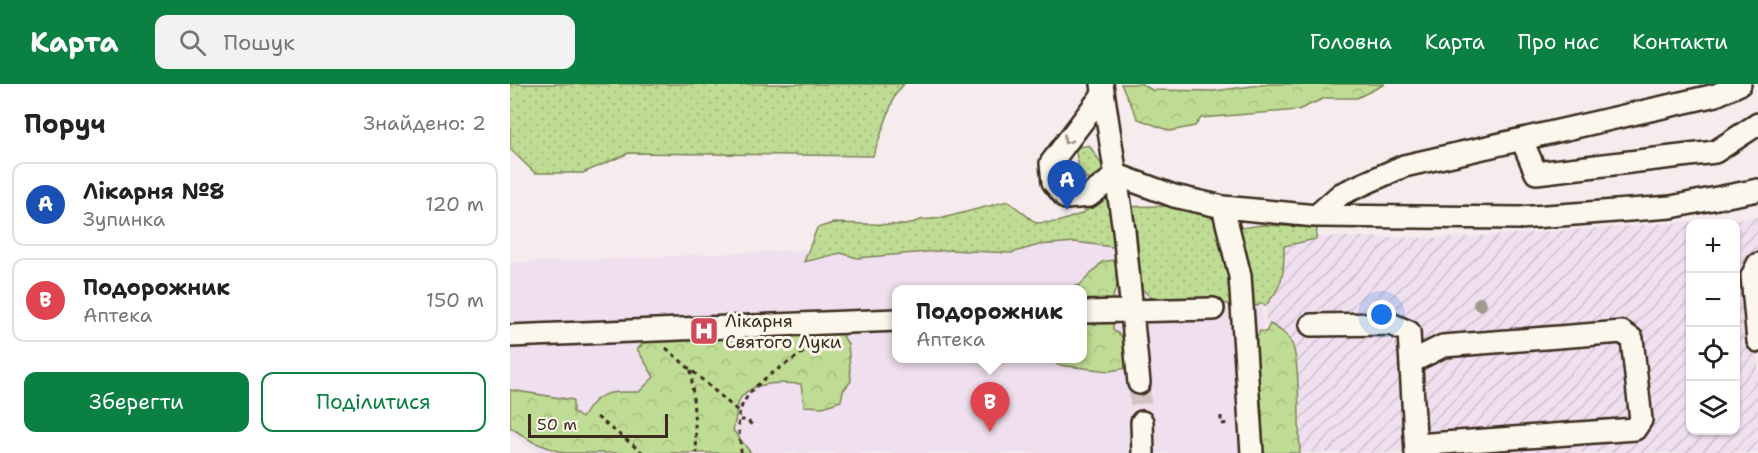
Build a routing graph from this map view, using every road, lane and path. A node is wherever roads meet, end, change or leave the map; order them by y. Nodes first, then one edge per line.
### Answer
1 (1740, 84) edge
2 (1103, 89) edge
3 (1758, 124) edge
4 (1522, 140) junction
5 (1117, 175) junction
6 (1758, 190) edge
7 (1222, 207) junction
8 (1316, 216) junction
9 (1757, 264) edge
10 (1214, 309) dead end
11 (1132, 310) junction
12 (1087, 312) edge
13 (892, 320) edge
14 (837, 322) junction
15 (1311, 325) dead end
16 (645, 330) junction
17 (510, 336) edge
18 (1758, 341) edge
19 (1411, 362) junction
20 (691, 370) junction
21 (1139, 383) tunnel mouth
22 (740, 412) junction
23 (1221, 416) dead end
24 (597, 417) dead end
25 (740, 420) junction
26 (1142, 422) tunnel mouth
27 (1235, 423) dead end
28 (753, 426) dead end
29 (1416, 449) edge
30 (643, 453) edge
31 (697, 453) edge
32 (741, 453) edge
33 (1143, 453) edge
34 (1252, 453) edge

1 - 4 street
2 - 5 street
2 -> 5 street
3 - 4 street
4 - 8 street
5 - 7 street
5 - 11 street
6 - 8 street
7 - 8 street
7 - 34 street
9 - 18 street
10 - 11 street
11 - 12 street
11 - 21 street
13 - 14 street
14 - 16 street
14 - 22 path
15 - 19 street
16 - 17 street
16 - 20 path
19 - 29 street
19 - 29 street
20 - 22 path
20 - 31 path
22 - 25 path
23 - 27 path
24 - 30 path
25 - 28 path
25 - 32 path
26 - 33 street

